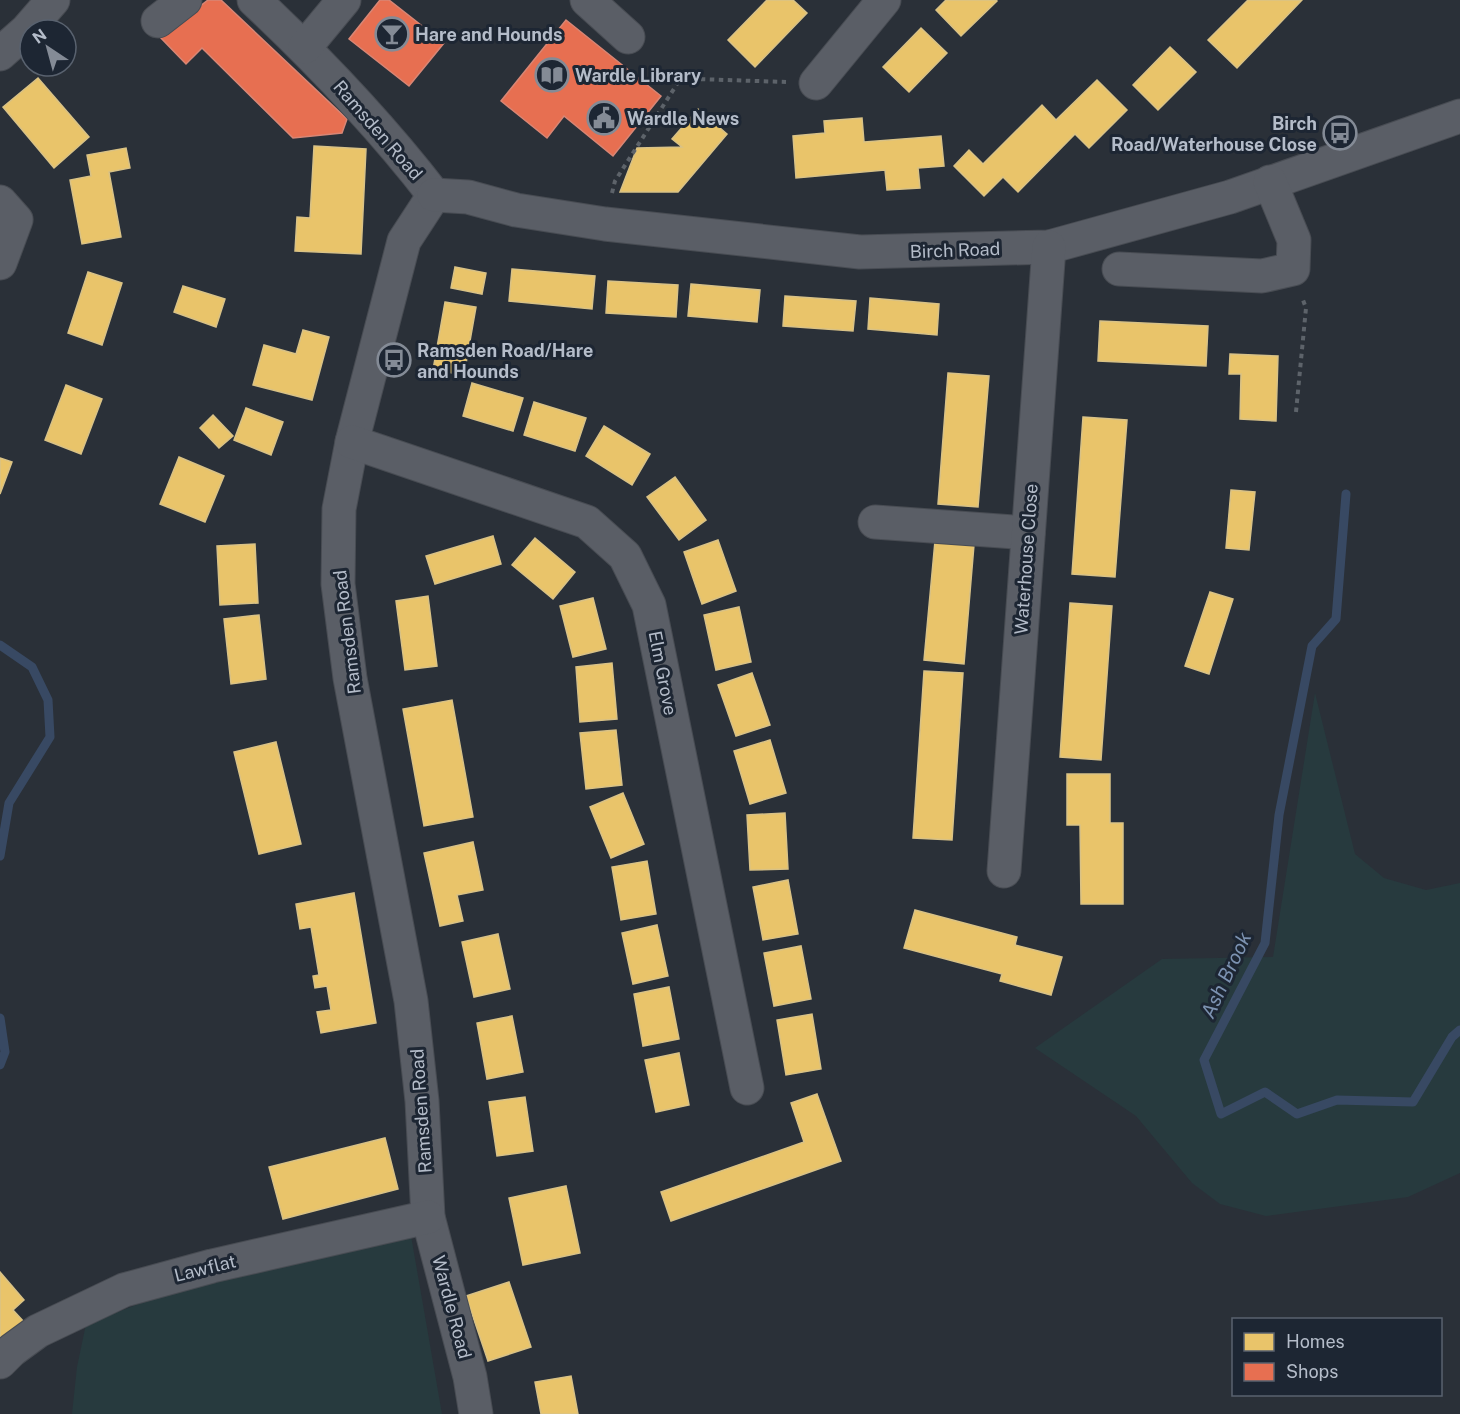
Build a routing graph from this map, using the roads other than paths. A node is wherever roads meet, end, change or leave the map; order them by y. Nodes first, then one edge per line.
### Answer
1 (53, 0) edge
2 (185, 0) edge
3 (254, 0) edge
4 (344, 0) edge
5 (586, 0) edge
6 (884, 0) edge
7 (158, 21) dead end
8 (628, 37) dead end
9 (305, 47) junction
10 (0, 54) edge
11 (816, 83) road end
12 (1460, 116) edge
13 (1270, 183) junction
14 (434, 195) junction
15 (0, 202) edge
16 (1049, 247) junction
17 (0, 263) edge
18 (1119, 268) dead end
19 (352, 442) junction
20 (875, 522) dead end
21 (1028, 533) junction
22 (1004, 871) dead end
23 (747, 1088) dead end
24 (427, 1209) junction
25 (0, 1362) edge
26 (476, 1414) edge

1 - 10 street
2 - 7 street
3 - 9 street, Ramsden Road
4 - 9 street
5 - 8 street
6 - 11 street
9 - 14 street, Ramsden Road
12 - 13 street, Birch Road
13 - 16 street, Birch Road
13 - 18 street
14 - 16 street, Birch Road
14 - 19 street, Ramsden Road
15 - 17 street
16 - 21 street, Waterhouse Close
19 - 23 street, Elm Grove
19 - 24 street, Ramsden Road
20 - 21 street
21 - 22 street, Waterhouse Close
24 - 25 street, Lawflat
24 - 26 street, Wardle Road

